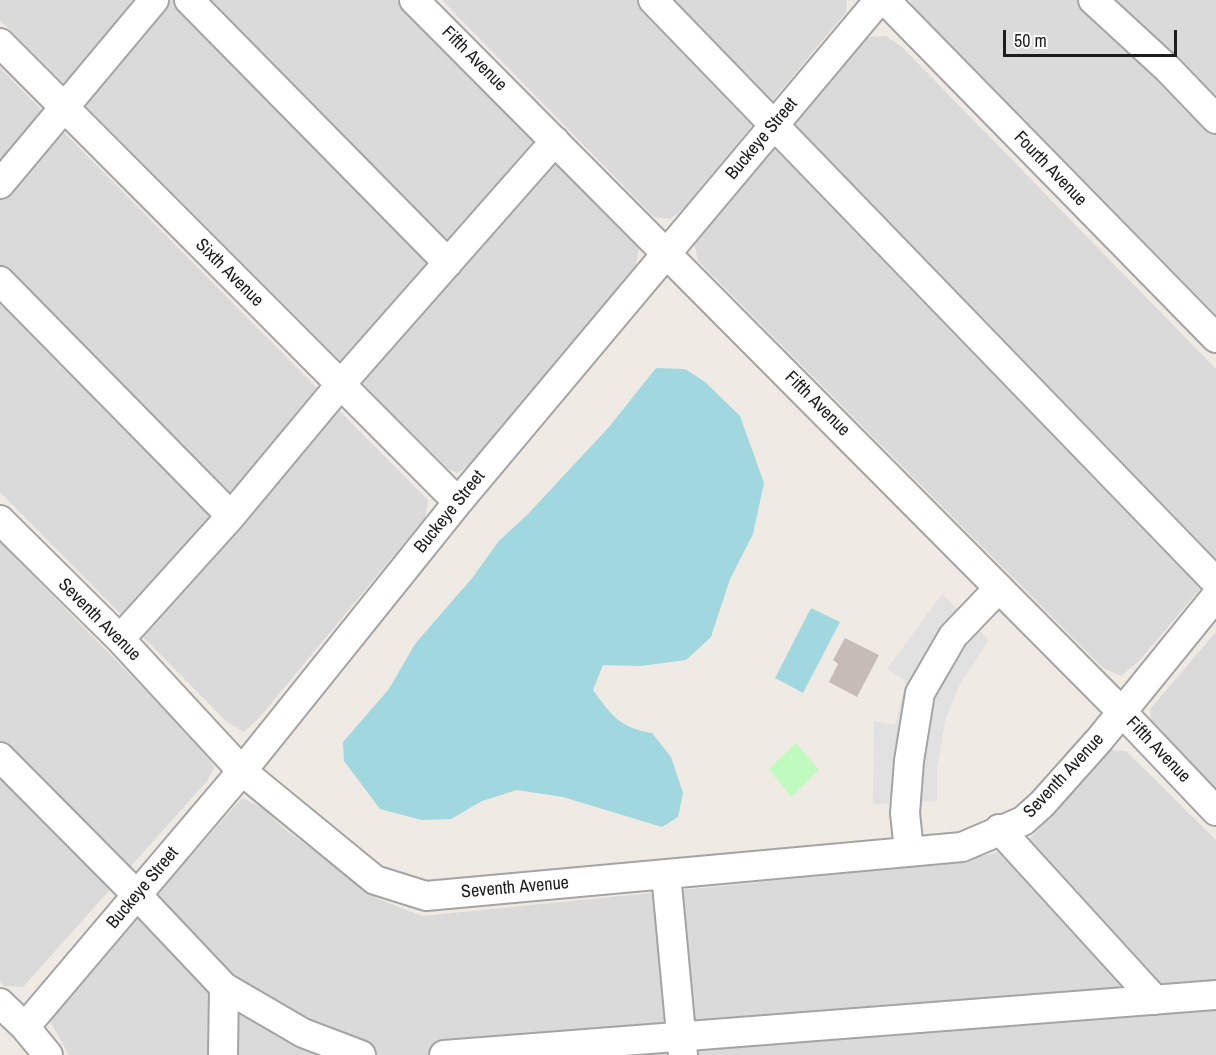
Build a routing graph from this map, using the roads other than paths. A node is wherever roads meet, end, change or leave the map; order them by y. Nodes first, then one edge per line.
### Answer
1 (154, 0) edge
2 (189, 0) edge
3 (414, 0) edge
4 (653, 0) edge
5 (879, 0) edge
6 (885, 0) edge
7 (1093, 0) edge
8 (0, 43) edge
9 (63, 107) junction
10 (1216, 119) edge
11 (775, 124) junction
12 (555, 141) junction
13 (0, 184) edge
14 (667, 253) junction
15 (448, 263) junction
16 (0, 281) edge
17 (1216, 338) edge
18 (340, 384) junction
19 (458, 502) junction
20 (231, 516) junction
21 (0, 520) edge
22 (1216, 582) edge
23 (999, 588) junction
24 (1216, 596) edge
25 (120, 639) junction
26 (1120, 710) junction
27 (0, 757) edge
28 (242, 771) junction
29 (1216, 811) edge
30 (999, 829) junction
31 (909, 851) junction
32 (666, 874) junction
33 (137, 895) junction
34 (224, 987) junction
35 (1216, 995) edge
36 (1155, 1000) junction
37 (0, 1003) edge
38 (25, 1027) junction
39 (682, 1046) edge
40 (48, 1055) edge
41 (223, 1055) edge
42 (361, 1055) edge
43 (444, 1055) edge

1 - 9 street
2 - 15 street
3 - 12 street, Fifth Avenue
4 - 11 street
5 - 11 street, Buckeye Street
6 - 17 street, Fourth Avenue
7 - 10 street
8 - 9 street, Sixth Avenue
9 - 13 street
9 - 18 street, Sixth Avenue
11 - 14 street, Buckeye Street
11 - 22 street
12 - 14 street, Fifth Avenue
12 - 15 street
14 - 19 street, Buckeye Street
14 - 23 street, Fifth Avenue
15 - 18 street
16 - 20 street
18 - 19 street, Sixth Avenue
18 - 20 street
19 - 28 street, Buckeye Street
20 - 25 street
21 - 25 street, Seventh Avenue
23 - 26 street, Fifth Avenue
23 - 31 street
24 - 26 street, Seventh Avenue
25 - 28 street, Seventh Avenue
26 - 29 street, Fifth Avenue
26 - 30 street, Seventh Avenue
27 - 33 street
28 - 32 street, Seventh Avenue
28 - 33 street, Buckeye Street
30 - 31 street, Seventh Avenue
30 - 36 street
31 - 32 street, Seventh Avenue
32 - 39 street
33 - 34 street
33 - 38 street, Buckeye Street
34 - 41 street
34 - 42 street
35 - 36 street
36 - 39 street
37 - 38 street
38 - 40 street
39 - 43 street

